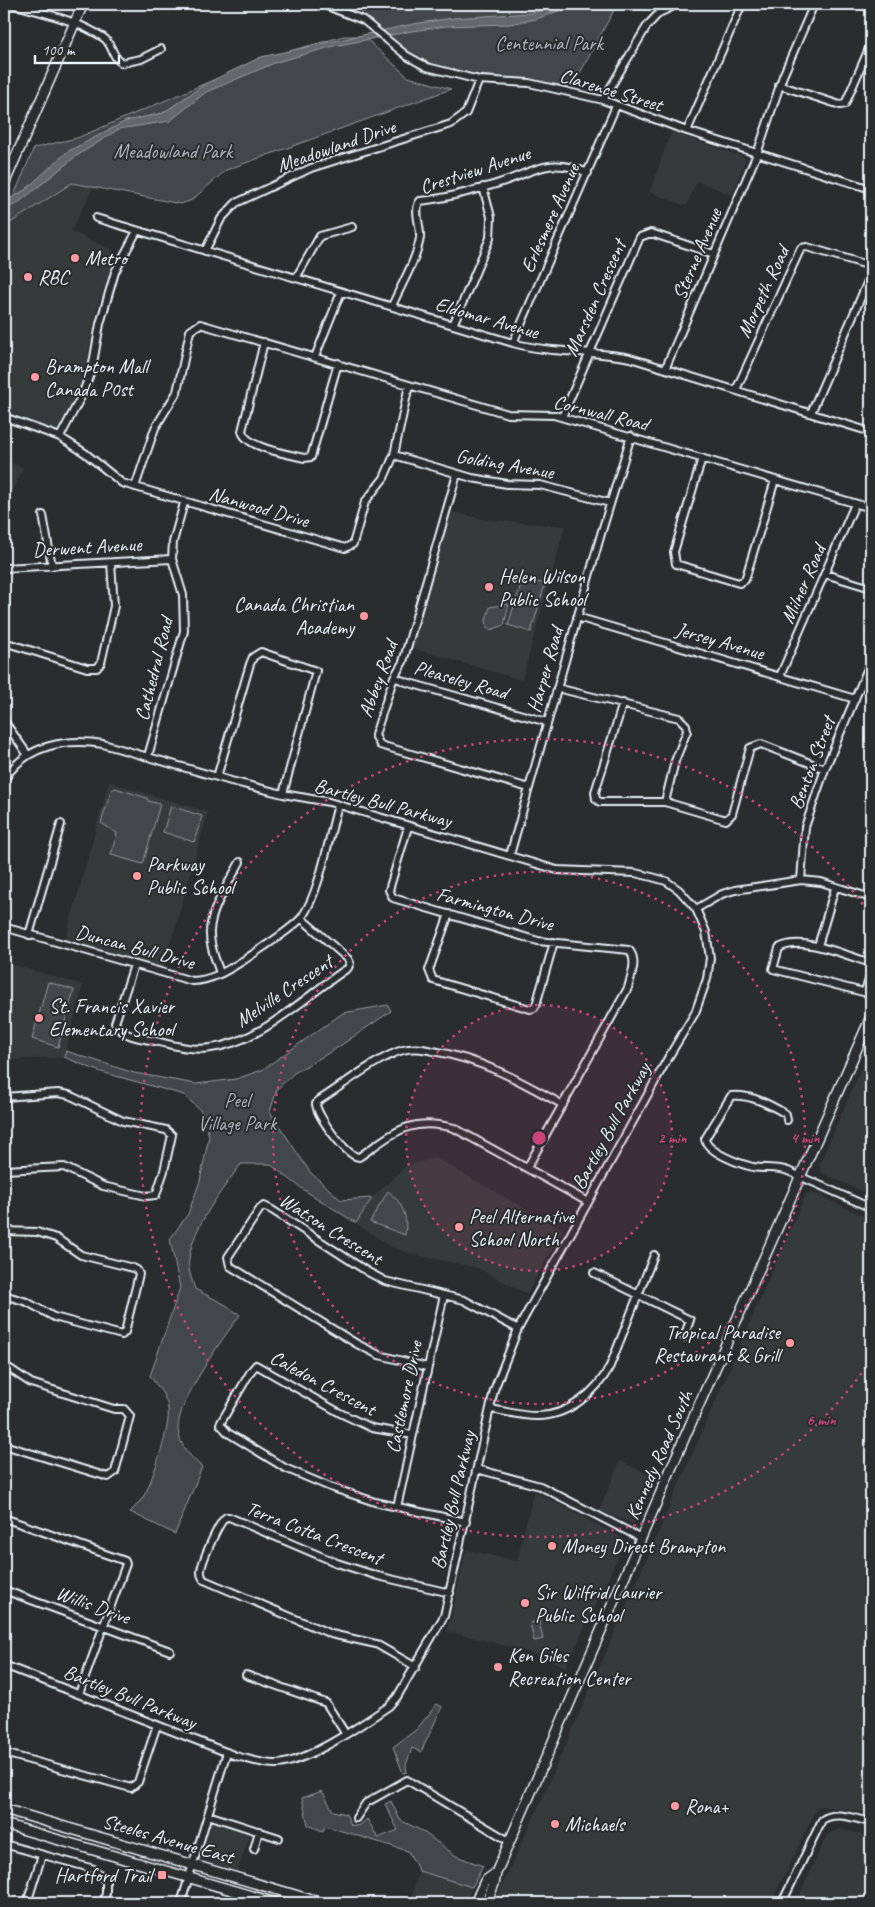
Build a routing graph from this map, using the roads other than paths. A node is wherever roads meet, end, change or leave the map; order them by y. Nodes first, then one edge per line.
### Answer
1 (12, 4) edge
2 (83, 4) edge
3 (326, 4) edge
4 (742, 4) edge
5 (814, 4) edge
6 (676, 5) dead end
7 (74, 23) junction
8 (871, 44) edge
9 (161, 50) dead end
10 (479, 80) junction
11 (779, 86) junction
12 (603, 100) junction
13 (616, 106) junction
14 (687, 131) junction
15 (757, 154) junction
16 (588, 173) junction
17 (4, 184) edge
18 (483, 187) junction
19 (871, 189) edge
20 (96, 218) dead end
21 (352, 227) dead end
22 (137, 231) junction
23 (206, 251) junction
24 (714, 254) junction
25 (871, 266) edge
26 (871, 274) edge
27 (296, 278) junction
28 (342, 292) junction
29 (392, 306) junction
30 (453, 326) junction
31 (264, 342) junction
32 (513, 343) junction
33 (588, 352) junction
34 (315, 357) junction
35 (338, 363) junction
36 (666, 367) junction
37 (410, 385) junction
38 (736, 390) junction
39 (811, 413) junction
40 (4, 417) edge
41 (562, 417) junction
42 (871, 432) edge
43 (631, 436) junction
44 (60, 437) junction
45 (394, 455) junction
46 (702, 458) junction
47 (457, 474) junction
48 (775, 480) junction
49 (135, 487) junction
50 (184, 503) junction
51 (610, 503) junction
52 (855, 504) junction
53 (871, 508) edge
54 (43, 515) dead end
55 (172, 559) junction
56 (111, 563) junction
57 (52, 566) junction
58 (4, 568) edge
59 (825, 574) junction
60 (871, 588) edge
61 (577, 617) junction
62 (4, 642) edge
63 (871, 661) edge
64 (780, 676) junction
65 (394, 677) junction
66 (557, 688) junction
67 (854, 699) junction
68 (623, 703) junction
69 (4, 722) edge
70 (547, 722) junction
71 (28, 755) junction
72 (148, 756) junction
73 (826, 769) junction
74 (217, 777) junction
75 (4, 780) edge
76 (529, 788) junction
77 (283, 794) junction
78 (665, 802) junction
79 (338, 805) junction
80 (61, 824) dead end
81 (408, 827) junction
82 (510, 855) junction
83 (240, 862) dead end
84 (801, 880) junction
85 (835, 888) junction
86 (871, 898) edge
87 (696, 909) junction
88 (449, 914) junction
89 (301, 918) junction
90 (4, 927) edge
91 (29, 935) junction
92 (554, 942) junction
93 (818, 946) junction
94 (871, 963) edge
95 (134, 965) junction
96 (220, 974) junction
97 (871, 974) edge
98 (868, 992) edge
99 (871, 1017) edge
100 (4, 1097) edge
101 (563, 1105) junction
102 (787, 1120) dead end
103 (527, 1168) junction
104 (4, 1170) edge
105 (800, 1177) junction
106 (588, 1202) junction
107 (871, 1208) edge
108 (4, 1231) edge
109 (654, 1255) dead end
110 (594, 1273) dead end
111 (4, 1295) edge
112 (444, 1295) junction
113 (638, 1295) junction
114 (518, 1329) junction
115 (684, 1337) dead end
116 (4, 1366) edge
117 (427, 1367) junction
118 (490, 1409) junction
119 (413, 1435) junction
120 (4, 1445) edge
121 (477, 1469) junction
122 (397, 1507) junction
123 (4, 1518) edge
124 (466, 1522) junction
125 (641, 1538) junction
126 (4, 1590) edge
127 (450, 1593) junction
128 (104, 1626) junction
129 (170, 1651) dead end
130 (4, 1666) edge
131 (416, 1667) junction
132 (246, 1675) dead end
133 (79, 1694) junction
134 (157, 1725) junction
135 (345, 1733) junction
136 (227, 1752) junction
137 (4, 1753) edge
138 (4, 1809) edge
139 (208, 1815) junction
140 (356, 1818) dead end
141 (871, 1822) edge
142 (4, 1824) edge
143 (259, 1831) junction
144 (279, 1838) dead end
145 (509, 1841) junction
146 (4, 1844) edge
147 (254, 1849) dead end
148 (42, 1855) junction
149 (192, 1865) junction
150 (496, 1873) junction
151 (189, 1877) junction
152 (27, 1903) edge
153 (103, 1903) edge
154 (181, 1903) edge
155 (276, 1903) edge
156 (322, 1903) edge
157 (475, 1903) edge
158 (486, 1903) edge
159 (782, 1903) edge

1 - 7 street
2 - 7 main road
3 - 10 street, Clarence Street
4 - 14 street
5 - 11 street, Sterne Avenue
6 - 12 street
7 - 9 street
7 - 17 main road
8 - 11 street
10 - 12 street, Clarence Street
10 - 23 street, Meadowland Drive
11 - 15 street, Sterne Avenue
12 - 13 street, Clarence Street
13 - 14 street, Clarence Street
13 - 16 street, Erlesmere Avenue
14 - 15 street, Clarence Street
15 - 19 street, Clarence Street
15 - 24 street, Sterne Avenue
16 - 18 street, Crestview Avenue
16 - 32 street, Erlesmere Avenue
18 - 29 street, Crestview Avenue
18 - 30 street
20 - 22 street, Eldomar Avenue
21 - 27 street
22 - 23 street, Eldomar Avenue
22 - 44 street
23 - 27 street, Eldomar Avenue
24 - 33 street, Marsden Crescent
24 - 36 street, Sterne Avenue
25 - 38 street, Morpeth Road
26 - 39 street
27 - 28 street, Eldomar Avenue
28 - 29 street, Eldomar Avenue
28 - 34 street
29 - 30 street, Eldomar Avenue
30 - 32 street, Eldomar Avenue
31 - 34 street, Cornwall Road
31 - 35 street
31 - 49 street, Cornwall Road
32 - 33 street, Eldomar Avenue
33 - 36 street, Eldomar Avenue
33 - 41 street, Marsden Crescent
34 - 35 street, Cornwall Road
35 - 37 street, Cornwall Road
36 - 38 street, Eldomar Avenue
37 - 41 street, Cornwall Road
37 - 45 street, Nanwood Drive
38 - 39 street, Eldomar Avenue
39 - 42 street, Eldomar Avenue
40 - 44 street, Nanwood Drive
41 - 43 street, Cornwall Road
43 - 46 street, Cornwall Road
43 - 51 street, Harper Road
44 - 49 street, Nanwood Drive
45 - 47 street, Golding Avenue
45 - 50 street, Nanwood Drive
46 - 48 street, Cornwall Road
46 - 48 street
47 - 51 street, Golding Avenue
47 - 65 street, Abbey Road
48 - 52 street, Cornwall Road
49 - 50 street, Nanwood Drive
50 - 55 street, Cathedral Road
51 - 61 street, Harper Road
52 - 53 street, Cornwall Road
52 - 59 street, Milner Road
54 - 57 street
55 - 56 street, Derwent Avenue
55 - 72 street, Cathedral Road
56 - 57 street, Derwent Avenue
56 - 62 street
57 - 58 street, Derwent Avenue
59 - 60 street
59 - 64 street, Milner Road
61 - 64 street, Jersey Avenue
61 - 66 street, Harper Road
63 - 67 street, Benton Street
64 - 67 street, Jersey Avenue
65 - 70 street, Pleaseley Road
65 - 76 street, Abbey Road
66 - 68 street
66 - 70 street, Harper Road
67 - 73 street, Benton Street
68 - 78 street
68 - 78 street
69 - 71 street
70 - 76 street, Harper Road
71 - 72 street, Bartley Bull Parkway
71 - 75 street, Bartley Bull Parkway
72 - 74 street, Bartley Bull Parkway
73 - 78 street
73 - 84 street, Benton Street
74 - 77 street, Bartley Bull Parkway
74 - 77 street
76 - 82 street, Harper Road
77 - 79 street, Bartley Bull Parkway
79 - 81 street, Bartley Bull Parkway
79 - 89 street
80 - 91 street
81 - 82 street, Bartley Bull Parkway
81 - 88 street, Farmington Drive
82 - 87 street, Bartley Bull Parkway
83 - 96 street
84 - 85 street
84 - 87 street
85 - 86 street
85 - 93 street
87 - 106 street, Bartley Bull Parkway
88 - 92 street, Farmington Drive
88 - 92 street
89 - 95 street, Melville Crescent
89 - 96 street, Duncan Bull Drive
90 - 91 street, Duncan Bull Drive
91 - 95 street, Duncan Bull Drive
92 - 101 street, Farmington Drive
93 - 94 street
93 - 98 street
95 - 96 street, Duncan Bull Drive
97 - 98 street
99 - 105 main road, Kennedy Road South
100 - 104 street
101 - 103 street, Farmington Drive
101 - 103 street
102 - 105 street
103 - 106 street
105 - 107 street
105 - 125 main road, Kennedy Road South
106 - 114 street, Bartley Bull Parkway
108 - 111 street
109 - 113 street
110 - 113 street
112 - 114 street, Watson Crescent
112 - 117 street, Castlemore Drive
112 - 117 street, Watson Crescent
113 - 115 street
113 - 118 street
114 - 118 street, Bartley Bull Parkway
116 - 120 street
117 - 119 street, Castlemore Drive
118 - 121 street, Bartley Bull Parkway
119 - 122 street, Castlemore Drive
119 - 122 street, Caledon Crescent
121 - 124 street, Bartley Bull Parkway
121 - 125 street
122 - 124 street, Caledon Crescent
123 - 128 street
124 - 127 street, Bartley Bull Parkway
125 - 145 main road, Kennedy Road South
126 - 128 street, Willis Drive
127 - 131 street, Bartley Bull Parkway
127 - 131 street, Terra Cotta Crescent
128 - 129 street, Willis Drive
128 - 133 street
130 - 133 street, Bartley Bull Parkway
131 - 135 street, Bartley Bull Parkway
132 - 135 street
133 - 134 street, Bartley Bull Parkway
134 - 136 street, Bartley Bull Parkway
134 - 137 street
135 - 136 street, Bartley Bull Parkway
136 - 139 street
138 - 149 main road, Steeles Avenue East
139 - 143 street
139 - 149 street
140 - 145 street
141 - 159 street
142 - 151 main road, Steeles Avenue East
143 - 144 street
143 - 147 street
145 - 150 main road, Kennedy Road South
146 - 148 street
148 - 152 street
148 - 153 street
149 - 151 street
149 - 156 main road, Steeles Avenue East
150 - 157 main road, Kennedy Road South
150 - 158 main road
151 - 154 street
151 - 155 main road, Steeles Avenue East

